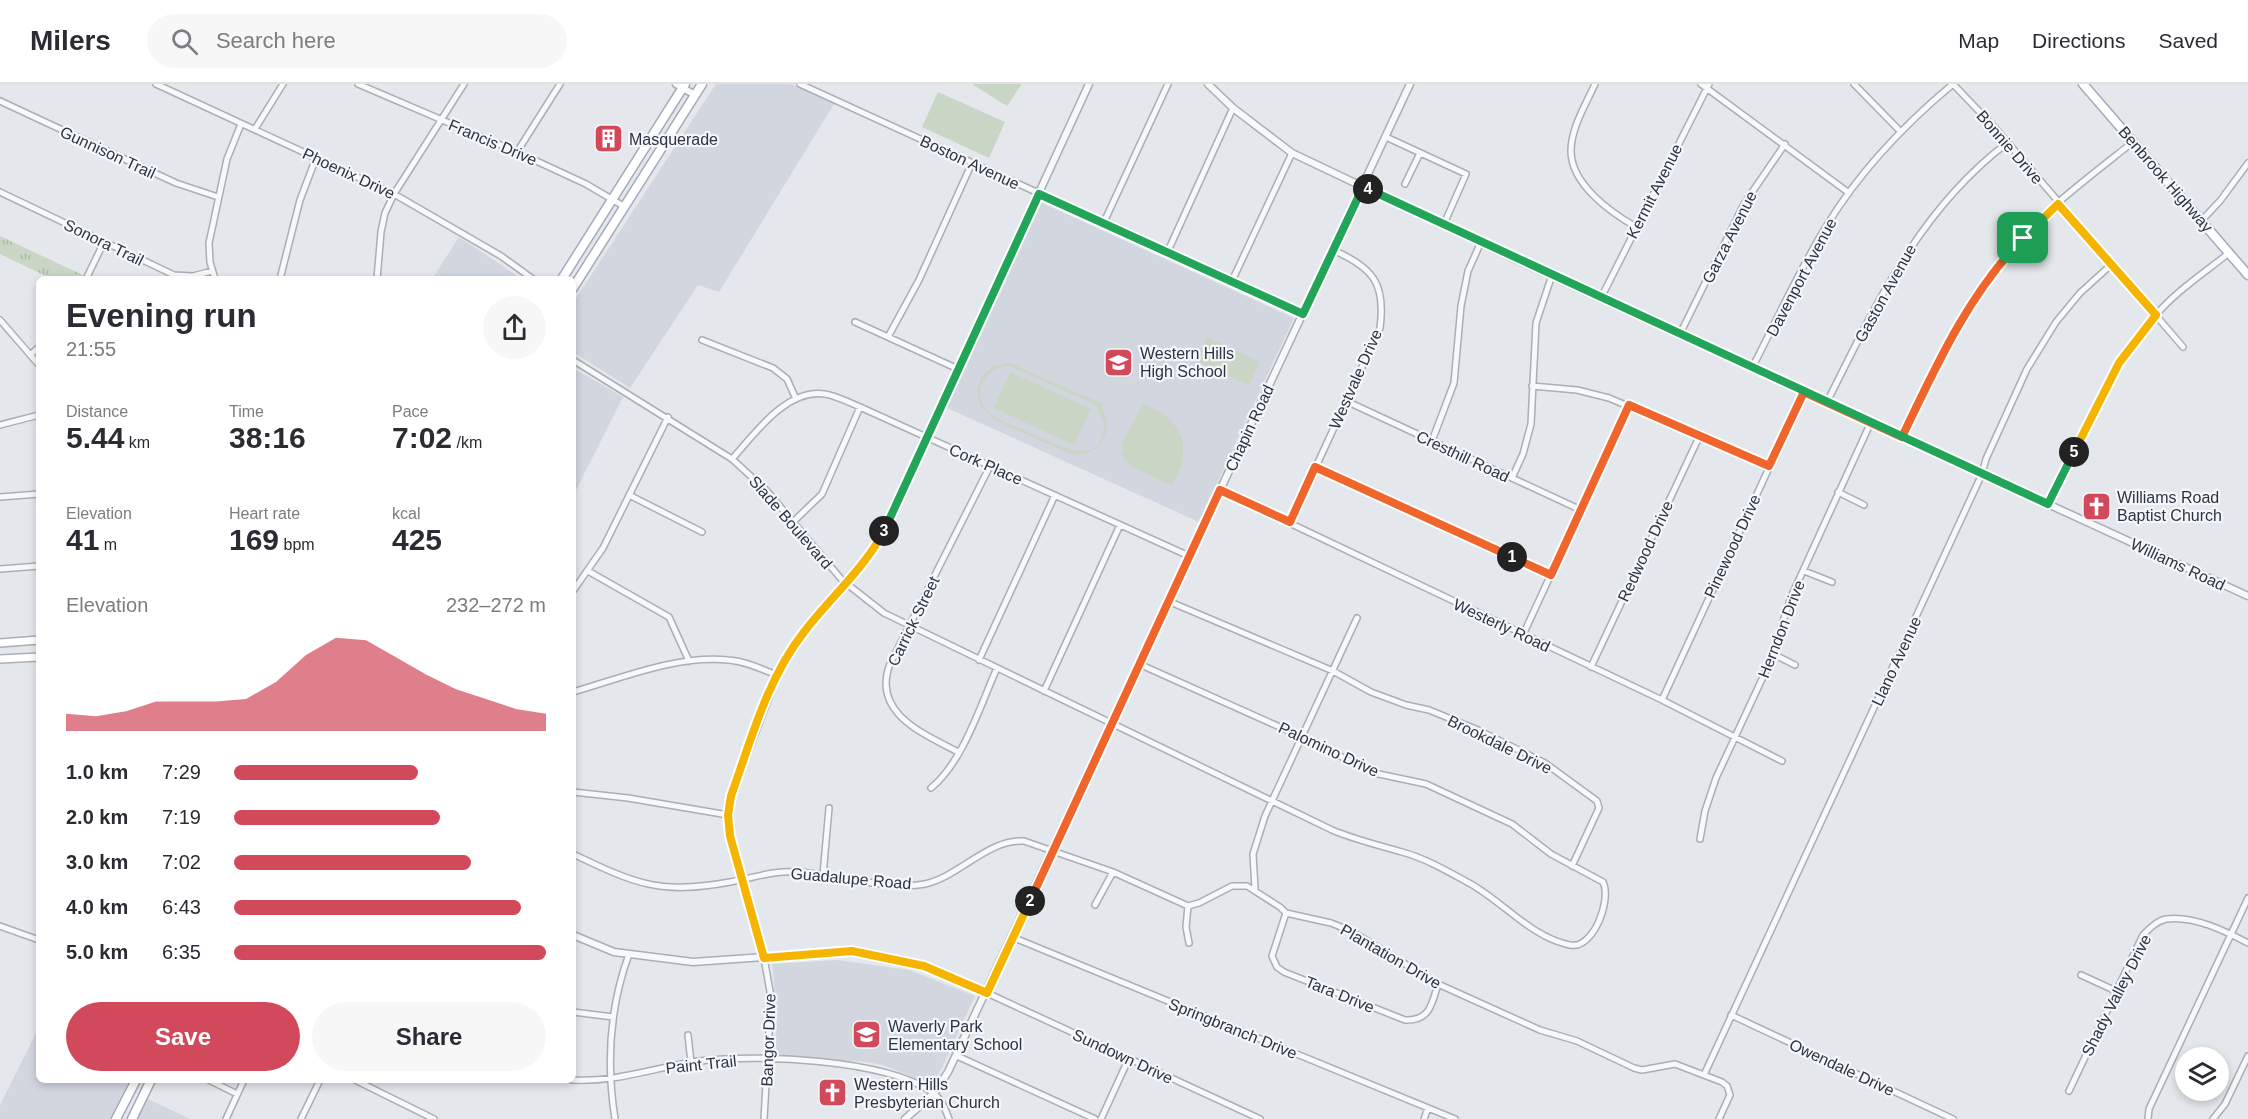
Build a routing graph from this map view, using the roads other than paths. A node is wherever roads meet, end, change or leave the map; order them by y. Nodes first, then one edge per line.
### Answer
1 (156, 84) edge
2 (283, 84) edge
3 (358, 84) edge
4 (464, 84) edge
5 (560, 84) edge
6 (702, 84) edge
7 (800, 84) edge
8 (1089, 84) edge
9 (1168, 84) edge
10 (1208, 84) edge
11 (1410, 84) edge
12 (1594, 84) edge
13 (1854, 84) edge
14 (1953, 84) edge
15 (2083, 84) edge
16 (681, 85) edge
17 (1705, 85) edge
18 (372, 87) edge
19 (695, 95) junction
20 (0, 101) edge
21 (1233, 108) junction
22 (441, 120) junction
23 (241, 124) junction
24 (255, 129) junction
25 (1901, 132) junction
26 (1386, 137) junction
27 (2133, 142) junction
28 (2007, 143) junction
29 (1785, 144) junction
30 (517, 152) junction
31 (1292, 153) junction
32 (1420, 153) junction
33 (316, 158) junction
34 (972, 163) junction
35 (2248, 163) edge
36 (1405, 184) dead end
37 (1363, 187) junction
38 (0, 192) edge
39 (1849, 193) junction
40 (394, 194) junction
41 (1039, 194) junction
42 (218, 197) junction
43 (612, 200) junction
44 (2058, 204) junction
45 (625, 207) junction
46 (2201, 221) junction
47 (1104, 222) junction
48 (1444, 225) junction
49 (1636, 227) junction
50 (104, 242) junction
51 (1481, 242) junction
52 (1333, 250) junction
53 (1168, 251) junction
54 (2229, 253) junction
55 (2112, 264) junction
56 (212, 271) junction
57 (1552, 275) junction
58 (2248, 275) edge
59 (87, 276) edge
60 (214, 276) edge
61 (281, 276) edge
62 (377, 276) edge
63 (529, 276) edge
64 (564, 276) edge
65 (1232, 281) junction
66 (576, 283) edge
67 (1601, 298) junction
68 (1303, 314) junction
69 (2156, 315) junction
70 (1, 322) edge
71 (855, 322) dead end
72 (1680, 334) junction
73 (888, 337) junction
74 (702, 340) dead end
75 (2183, 347) dead end
76 (36, 349) edge
77 (30, 355) junction
78 (36, 362) edge
79 (576, 362) edge
80 (1752, 368) junction
81 (958, 369) junction
82 (1532, 386) junction
83 (1804, 392) junction
84 (796, 399) junction
85 (1346, 401) junction
86 (1827, 402) junction
87 (1629, 405) junction
88 (860, 407) junction
89 (36, 416) edge
90 (668, 417) junction
91 (1871, 422) junction
92 (0, 424) edge
93 (1700, 435) junction
94 (927, 437) junction
95 (1902, 437) junction
96 (1432, 441) junction
97 (732, 459) junction
98 (990, 466) junction
99 (1769, 466) junction
100 (1315, 467) junction
101 (1983, 474) junction
102 (1512, 478) junction
103 (1220, 490) junction
104 (1838, 492) junction
105 (36, 494) edge
106 (629, 495) junction
107 (1055, 495) junction
108 (0, 497) edge
109 (2048, 504) junction
110 (1864, 505) dead end
111 (1581, 510) junction
112 (793, 522) junction
113 (1290, 522) junction
114 (1120, 525) junction
115 (702, 532) dead end
116 (1189, 556) junction
117 (36, 566) edge
118 (0, 569) edge
119 (588, 571) junction
120 (1804, 571) junction
121 (1551, 575) junction
122 (1832, 582) dead end
123 (845, 584) junction
124 (576, 587) edge
125 (2248, 596) edge
126 (1168, 602) junction
127 (1357, 618) dead end
128 (909, 627) junction
129 (1523, 634) junction
130 (36, 640) edge
131 (0, 643) edge
132 (1773, 654) junction
133 (36, 657) edge
134 (0, 659) edge
135 (979, 660) junction
136 (689, 661) junction
137 (1139, 664) junction
138 (1795, 664) dead end
139 (1591, 667) junction
140 (997, 668) junction
141 (1333, 671) junction
142 (777, 675) junction
143 (1044, 690) junction
144 (576, 691) edge
145 (1662, 700) junction
146 (1110, 724) junction
147 (1302, 736) junction
148 (1735, 736) junction
149 (958, 752) junction
150 (1782, 761) dead end
151 (931, 788) dead end
152 (576, 792) edge
153 (1271, 800) junction
154 (829, 808) dead end
155 (728, 815) junction
156 (1700, 840) dead end
157 (1053, 851) junction
158 (576, 855) edge
159 (1572, 866) junction
160 (1113, 872) junction
161 (824, 875) junction
162 (743, 880) junction
163 (1255, 889) junction
164 (1607, 890) joint
165 (2248, 898) edge
166 (1095, 905) dead end
167 (1188, 906) junction
168 (1286, 913) junction
169 (0, 926) edge
170 (2231, 934) junction
171 (576, 936) edge
172 (1012, 937) junction
173 (36, 939) edge
174 (1189, 943) dead end
175 (2248, 943) edge
176 (629, 954) junction
177 (764, 958) junction
178 (2081, 975) dead end
179 (1438, 984) junction
180 (2116, 991) junction
181 (987, 993) junction
182 (576, 1012) edge
183 (1731, 1015) junction
184 (613, 1017) junction
185 (688, 1035) dead end
186 (957, 1056) junction
187 (2248, 1056) edge
188 (1129, 1058) junction
189 (769, 1060) junction
190 (691, 1062) junction
191 (1704, 1075) junction
192 (610, 1079) junction
193 (576, 1080) edge
194 (134, 1083) edge
195 (150, 1083) edge
196 (215, 1083) edge
197 (242, 1083) edge
198 (319, 1083) edge
199 (361, 1083) edge
200 (2068, 1091) dead end
201 (934, 1093) junction
202 (237, 1094) junction
203 (1428, 1108) junction
204 (116, 1119) edge
205 (132, 1119) edge
206 (226, 1119) edge
207 (301, 1119) edge
208 (434, 1119) edge
209 (615, 1119) edge
210 (764, 1119) edge
211 (906, 1119) edge
212 (949, 1119) edge
213 (1095, 1119) edge
214 (1101, 1119) edge
215 (1260, 1119) edge
216 (1424, 1119) edge
217 (1455, 1119) edge
218 (1719, 1119) edge
219 (1953, 1119) edge
220 (2148, 1119) edge
221 (2213, 1119) edge

1 - 23 street, Phoenix Drive
2 - 24 street
3 - 18 street, Francis Drive
4 - 22 street
5 - 30 street
6 - 19 main road
7 - 34 street, Boston Avenue
8 - 41 street, Bangor Drive
9 - 47 street
10 - 21 street, Williams Road
11 - 26 street, Chapin Road
12 - 49 street
13 - 25 street
14 - 25 street, Davenport Avenue
14 - 28 street, Bonnie Drive
15 - 27 main road, Benbrook Highway
16 - 19 street
16 - 43 main road
17 - 29 street
17 - 49 street, Kermit Avenue
18 - 22 street, Francis Drive
19 - 45 main road
20 - 42 street, Gunnison Trail
21 - 31 street, Williams Road
21 - 53 street
22 - 30 street, Francis Drive
22 - 40 street
23 - 24 street, Phoenix Drive
23 - 42 street
24 - 33 street, Phoenix Drive
25 - 39 street, Davenport Avenue
26 - 32 street
26 - 37 street, Chapin Road
27 - 44 street
27 - 46 main road, Benbrook Highway
28 - 44 street, Bonnie Drive
28 - 86 street, Gaston Avenue
29 - 39 street
29 - 72 street, Garza Avenue
30 - 43 street, Francis Drive
31 - 37 street, Williams Road
31 - 65 street
32 - 36 street
32 - 48 street
33 - 40 street, Phoenix Drive
33 - 61 street
34 - 41 street, Boston Avenue
34 - 73 street
35 - 46 street
37 - 48 street, Williams Road
37 - 52 street, Chapin Road
38 - 50 street, Sonora Trail
39 - 80 street, Davenport Avenue
40 - 62 street
40 - 63 street, Phoenix Drive
41 - 47 street, Boston Avenue
41 - 81 street, Bangor Drive
42 - 56 street
43 - 45 street, Francis Drive
43 - 64 main road
44 - 55 street, Bonnie Drive
44 - 95 street
45 - 66 main road
46 - 54 main road, Benbrook Highway
47 - 53 street, Boston Avenue
48 - 51 street, Williams Road
49 - 67 street, Kermit Avenue
50 - 56 street, Sonora Trail
50 - 59 street
51 - 57 street, Williams Road
51 - 96 street
52 - 68 street, Chapin Road
52 - 85 street, Westvale Drive
53 - 65 street, Boston Avenue
54 - 58 main road, Benbrook Highway
54 - 69 street
55 - 69 street, Bonnie Drive
55 - 101 street, Llano Avenue
56 - 60 street
57 - 67 street, Williams Road
57 - 82 street
65 - 68 street, Boston Avenue
67 - 72 street, Williams Road
68 - 103 street, Chapin Road
69 - 75 street, Bonnie Drive
69 - 109 street
70 - 77 street
71 - 73 street
72 - 80 street, Williams Road
73 - 81 street
74 - 84 street
76 - 77 street
77 - 78 street
79 - 90 street, Slade Boulevard
80 - 83 street, Williams Road
81 - 94 street, Bangor Drive
82 - 87 street
82 - 102 street
83 - 86 street, Williams Road
83 - 99 street, Pinewood Drive
84 - 88 street, Cork Place
84 - 97 street, Cork Place
85 - 96 street, Cresthill Road
85 - 100 street, Westvale Drive
86 - 91 street, Williams Road
87 - 93 street
87 - 111 street
88 - 94 street, Cork Place
88 - 112 street
89 - 92 street
90 - 97 street, Slade Boulevard
90 - 106 street
91 - 95 street, Williams Road
91 - 104 street, Herndon Drive
93 - 99 street
93 - 139 street, Redwood Drive
94 - 98 street, Cork Place
94 - 123 street, Bangor Drive
95 - 101 street, Williams Road
96 - 102 street, Cresthill Road
97 - 112 street, Slade Boulevard
98 - 107 street, Cork Place
98 - 128 street, Carrick Street
99 - 145 street, Pinewood Drive
100 - 113 street, Westvale Drive
100 - 121 street
101 - 109 street, Williams Road
101 - 183 street, Llano Avenue
102 - 111 street, Cresthill Road
103 - 113 street, Westerly Road
103 - 116 street, Chapin Road
104 - 110 street
104 - 120 street, Herndon Drive
105 - 108 street
106 - 115 street
106 - 119 street
107 - 114 street, Cork Place
107 - 135 street
109 - 125 street, Williams Road
111 - 121 street
112 - 123 street, Slade Boulevard
113 - 129 street, Westerly Road
114 - 116 street, Cork Place
114 - 143 street
116 - 126 street, Chapin Road
117 - 118 street
119 - 124 street
119 - 136 street
120 - 122 street
120 - 132 street, Herndon Drive
121 - 129 street
123 - 128 street, Slade Boulevard
123 - 142 street, Bangor Drive
126 - 137 street, Chapin Road
126 - 141 street
127 - 141 street
128 - 135 street, Slade Boulevard
128 - 149 street, Carrick Street
129 - 139 street, Westerly Road
130 - 131 main road
132 - 138 street
132 - 148 street, Herndon Drive
133 - 134 main road
135 - 140 street, Slade Boulevard
136 - 142 street
136 - 144 street
137 - 146 street, Chapin Road
137 - 147 street, Palomino Drive
139 - 145 street, Westerly Road
140 - 143 street, Slade Boulevard
140 - 149 street
141 - 147 street
141 - 159 street, Brookdale Drive
142 - 155 street, Bangor Drive
143 - 146 street, Slade Boulevard
145 - 148 street, Westerly Road
146 - 153 street, Slade Boulevard
146 - 157 street, Chapin Road
147 - 153 street
147 - 159 street, Palomino Drive
148 - 150 street, Westerly Road
148 - 156 street, Herndon Drive
149 - 151 street
152 - 155 street
153 - 163 street
153 - 164 street, Slade Boulevard
154 - 161 street
155 - 162 street, Bangor Drive
157 - 160 street
157 - 161 street, Guadalupe Road
157 - 172 street, Chapin Road
158 - 162 street, Guadalupe Road
159 - 164 street, Palomino Drive
160 - 166 street
160 - 167 street
161 - 162 street, Guadalupe Road
162 - 177 street, Bangor Drive
163 - 167 street
163 - 168 street, Plantation Drive
165 - 170 street
167 - 174 street
168 - 179 street, Plantation Drive
168 - 179 street, Tara Drive
169 - 173 street
170 - 175 street, Shady Valley Drive
170 - 180 street, Shady Valley Drive
170 - 220 street
171 - 176 street
172 - 181 street, Chapin Road
172 - 203 street, Springbranch Drive
176 - 177 street
176 - 184 street
177 - 181 street
177 - 189 street, Bangor Drive
178 - 180 street
179 - 191 street, Plantation Drive
180 - 200 street, Shady Valley Drive
181 - 186 street, Chapin Road
181 - 188 street, Sundown Drive
182 - 184 street
183 - 191 street, Llano Avenue
183 - 219 street, Owendale Drive
184 - 192 street
185 - 190 street
186 - 201 street, Chapin Road
186 - 213 street
187 - 221 street
188 - 214 street
188 - 215 street, Sundown Drive
189 - 190 street, Paint Trail
189 - 201 street, Paint Trail
189 - 210 street, Bangor Drive
190 - 192 street, Paint Trail
191 - 218 street, Plantation Drive
192 - 193 street, Paint Trail
192 - 209 street
194 - 204 main road
195 - 205 main road
196 - 202 street
197 - 202 street
198 - 207 street
199 - 208 street
201 - 211 street, Chapin Road
201 - 212 street
202 - 206 street
203 - 216 street
203 - 217 street, Springbranch Drive

